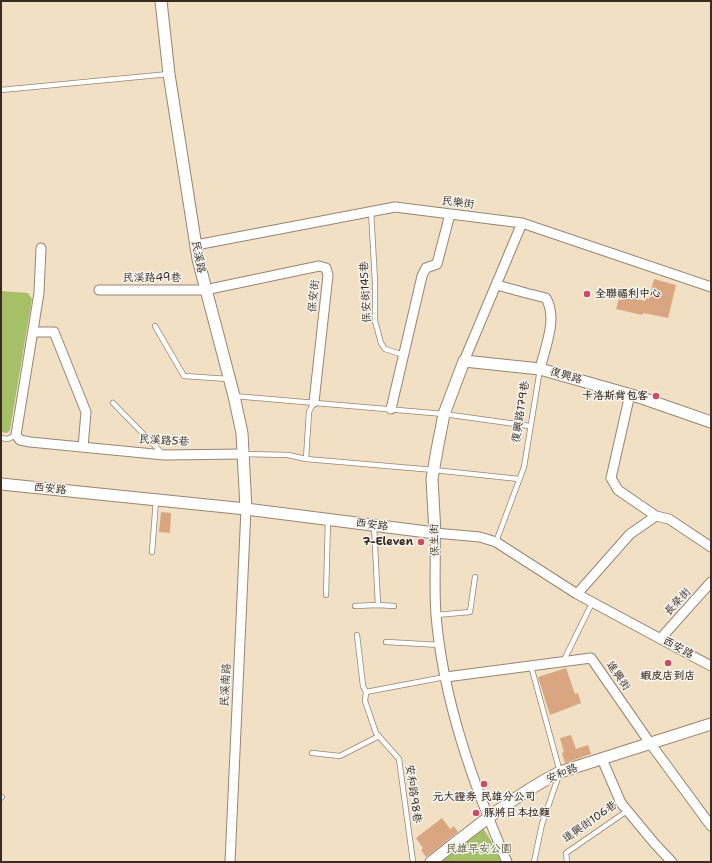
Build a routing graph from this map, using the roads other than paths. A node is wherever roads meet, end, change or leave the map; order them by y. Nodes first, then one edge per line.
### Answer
1 (161, 1) edge
2 (169, 74) junction
3 (1, 90) edge
4 (371, 211) junction
5 (450, 214) junction
6 (522, 223) junction
7 (196, 245) junction
8 (41, 248) dead end
9 (497, 285) junction
10 (711, 286) edge
11 (99, 290) dead end
12 (205, 290) junction
13 (154, 326) dead end
14 (33, 332) junction
15 (404, 356) junction
16 (464, 361) junction
17 (540, 369) junction
18 (230, 380) junction
19 (630, 394) junction
20 (234, 396) junction
21 (314, 402) junction
22 (113, 403) dead end
23 (392, 409) junction
24 (444, 414) junction
25 (711, 422) edge
26 (530, 426) junction
27 (16, 435) junction
28 (1, 438) edge
29 (83, 447) junction
30 (244, 454) junction
31 (164, 455) junction
32 (306, 459) junction
33 (434, 470) junction
34 (519, 479) junction
35 (1, 484) edge
36 (156, 500) junction
37 (246, 509) junction
38 (656, 516) junction
39 (328, 519) junction
40 (374, 525) junction
41 (435, 532) junction
42 (496, 542) junction
43 (711, 547) edge
44 (152, 552) dead end
45 (475, 577) dead end
46 (711, 582) edge
47 (577, 594) junction
48 (326, 595) dead end
49 (592, 603) junction
50 (378, 605) junction
51 (355, 606) dead end
52 (394, 606) dead end
53 (436, 614) junction
54 (357, 635) dead end
55 (661, 638) junction
56 (386, 642) dead end
57 (440, 645) junction
58 (563, 662) junction
59 (531, 666) junction
60 (711, 666) edge
61 (446, 676) junction
62 (366, 692) junction
63 (711, 724) edge
64 (379, 736) junction
65 (650, 743) junction
66 (312, 753) dead end
67 (602, 759) junction
68 (560, 772) junction
69 (627, 811) junction
70 (488, 818) junction
71 (711, 826) edge
72 (230, 862) edge
73 (413, 862) edge
74 (431, 862) edge
75 (507, 862) edge
76 (534, 862) edge
77 (567, 862) edge
78 (672, 862) edge

1 - 2 street, 民溪路
2 - 3 lane
2 - 7 street, 民溪路
4 - 5 street, 民樂街
4 - 7 street, 民樂街
4 - 15 lane, 保安街145巷
5 - 6 street, 民樂街
5 - 15 street
6 - 9 street, 保生街
6 - 10 street, 民樂街
7 - 12 street, 民溪路
8 - 14 street
9 - 16 street, 保生街
9 - 17 street, 復興路179巷
11 - 12 street, 民溪路49巷
12 - 18 street, 民溪路
12 - 21 street, 保安街
13 - 18 lane
14 - 27 street
14 - 29 street
15 - 23 street
16 - 17 street, 復興路
16 - 24 street, 保生街
17 - 19 street, 復興路
17 - 26 lane, 復興路179巷
18 - 20 street, 民溪路
19 - 25 street, 復興路
19 - 38 street
20 - 21 lane
20 - 30 street, 民溪路
21 - 23 lane
21 - 32 lane
22 - 31 lane
23 - 24 lane
24 - 26 lane
24 - 33 street, 保生街
26 - 34 lane, 復興路179巷
27 - 28 lane
27 - 29 street, 民溪路5巷
29 - 31 street, 民溪路5巷
30 - 31 street, 民溪路5巷
30 - 32 lane
30 - 37 street, 民溪路
32 - 33 lane
33 - 34 lane
33 - 41 street, 保生街
34 - 42 lane, 復興路179巷
35 - 36 street, 西安路
36 - 37 street, 西安路
36 - 44 lane
37 - 39 street, 西安路
37 - 72 street, 民溪南路
38 - 43 street
38 - 47 street
39 - 40 street, 西安路
39 - 48 lane
40 - 41 street, 西安路
40 - 50 lane
41 - 42 street, 西安路
41 - 53 street, 保生街
42 - 47 street, 西安路
45 - 53 lane
46 - 55 street, 長榮街
47 - 49 street, 西安路
49 - 55 street, 西安路
49 - 58 lane
50 - 51 lane
50 - 52 lane
53 - 57 street, 保生街
54 - 62 lane, 安和路98巷
55 - 60 street, 西安路
56 - 57 lane
57 - 61 street, 保生街
58 - 59 street, 進興街
58 - 65 street, 進興街
59 - 61 street, 進興街
59 - 68 lane
61 - 62 lane
61 - 70 street, 保生街
62 - 64 lane, 安和路98巷
63 - 65 street, 安和路
64 - 66 lane
64 - 73 lane, 安和路98巷
65 - 67 street, 安和路
65 - 71 street, 進興街
67 - 68 street, 安和路
67 - 69 street, 進興街106巷
68 - 70 street, 安和路
68 - 76 lane
69 - 77 lane, 進興街106巷
69 - 78 street, 進興街106巷
70 - 74 street, 安和路
70 - 75 street, 保生街

